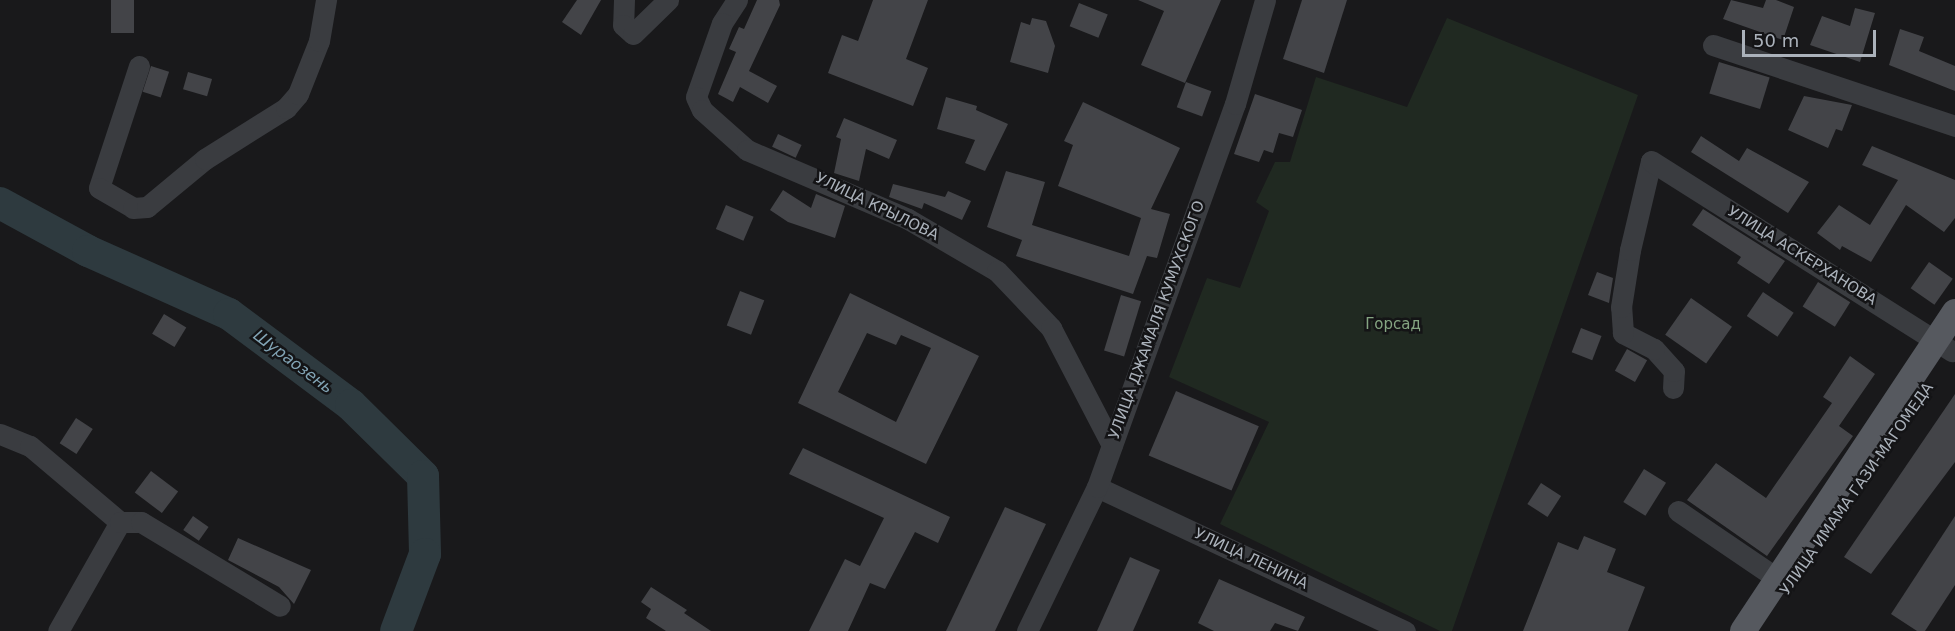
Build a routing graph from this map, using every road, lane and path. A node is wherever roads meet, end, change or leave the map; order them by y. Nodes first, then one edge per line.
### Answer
1 (326, 0) edge
2 (624, 0) edge
3 (668, 0) edge
4 (737, 0) edge
5 (1265, 0) edge
6 (1713, 45) dead end
7 (139, 66) dead end
8 (1955, 126) edge
9 (1955, 312) edge
10 (1949, 347) edge
11 (1673, 388) dead end
12 (0, 434) edge
13 (1112, 445) junction
14 (1097, 487) junction
15 (1678, 511) dead end
16 (120, 522) junction
17 (1778, 579) junction
18 (280, 606) dead end
19 (58, 631) edge
20 (1027, 631) edge
21 (1405, 631) edge
22 (1743, 631) edge
23 (1759, 631) edge

1 - 7 street
2 - 3 street
4 - 13 street, УЛИЦА КРЫЛОВА
5 - 13 street, УЛИЦА ДЖАМАЛЯ КУМУХСКОГО
6 - 8 street
9 - 10 main road
10 - 11 street, УЛИЦА АСКЕРХАНОВА
10 - 17 main road
10 - 23 main road, УЛИЦА ИМАМА ГАЗИ-МАГОМЕДА
12 - 16 street
13 - 14 street, УЛИЦА ДЖАМАЛЯ КУМУХСКОГО
14 - 20 street, УЛИЦА ДЖАМАЛЯ КУМУХСКОГО
14 - 21 street, УЛИЦА ЛЕНИНА
15 - 17 street
16 - 18 street
16 - 19 street
17 - 22 main road

